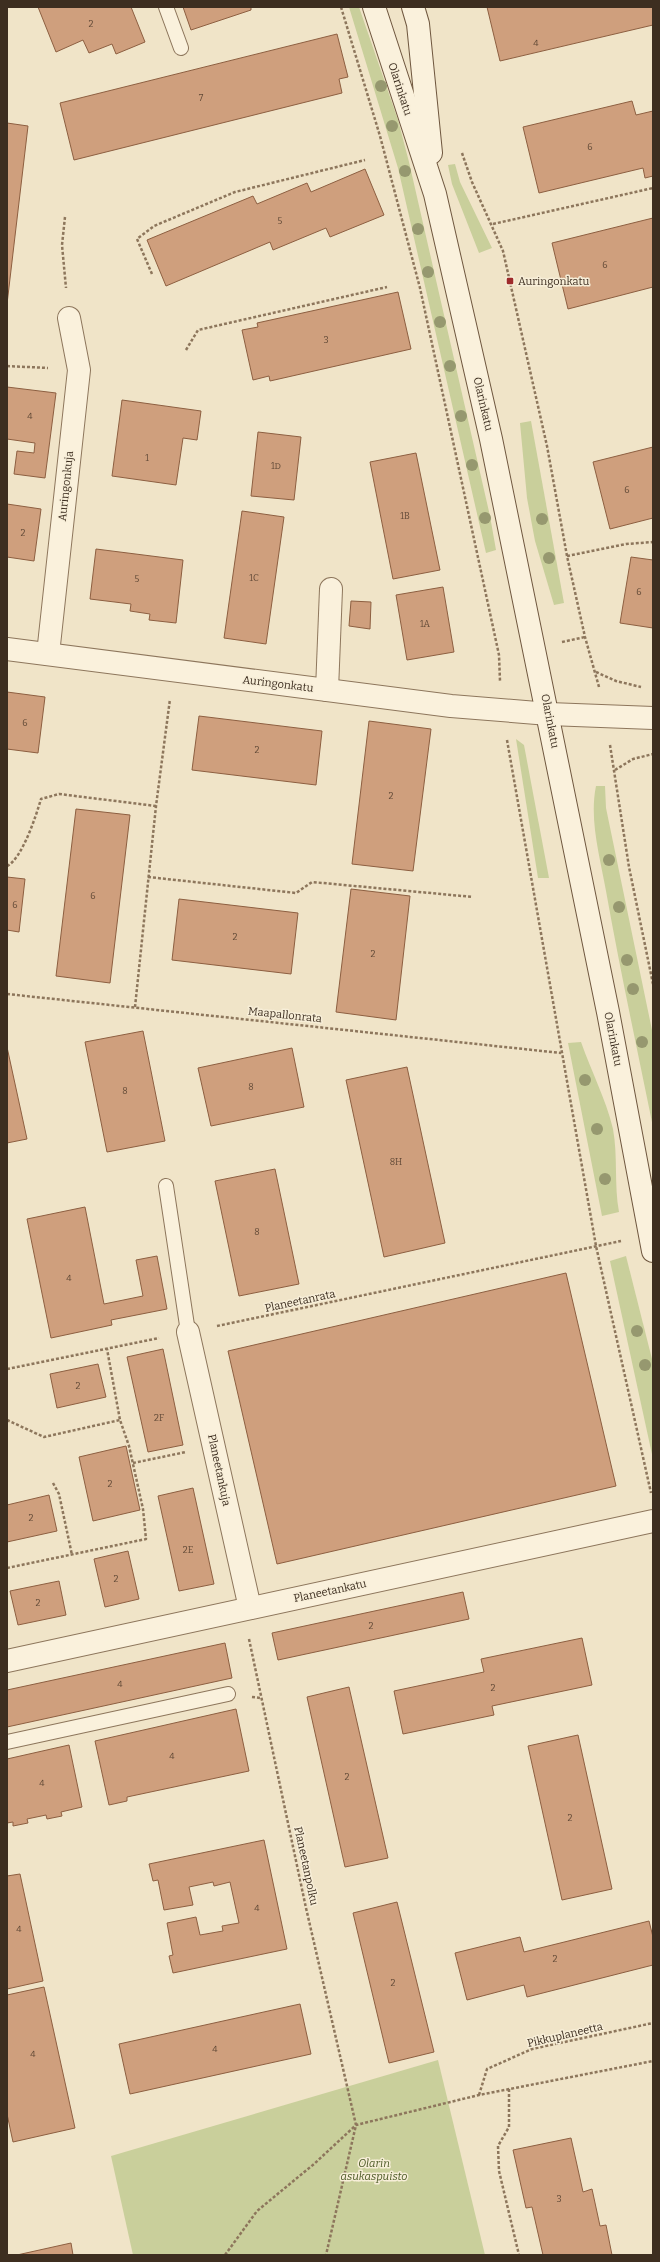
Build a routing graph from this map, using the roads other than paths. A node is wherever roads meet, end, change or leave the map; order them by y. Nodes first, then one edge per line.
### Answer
1 (166, 7) edge
2 (374, 7) edge
3 (413, 7) edge
4 (181, 48) dead end
5 (435, 194) junction
6 (69, 318) dead end
7 (331, 589) dead end
8 (7, 649) edge
9 (48, 654) junction
10 (328, 690) junction
11 (549, 714) junction
12 (653, 718) edge
13 (166, 1186) dead end
14 (653, 1251) edge
15 (188, 1332) joint
16 (653, 1521) edge
17 (245, 1609) junction
18 (7, 1661) edge
19 (228, 1694) dead end
20 (7, 1742) edge

1 - 4 lane
2 - 5 street, Olarinkatu
3 - 5 street, Olarinkatu
5 - 11 street, Olarinkatu
6 - 9 street, Auringonkuja
7 - 10 street
8 - 9 street, Auringonkatu
9 - 10 street, Auringonkatu
10 - 11 street, Auringonkatu
11 - 12 street, Auringonkatu
11 - 14 street, Olarinkatu
13 - 15 lane
15 - 17 street, Planeetankuja
16 - 17 street, Planeetankatu
17 - 18 street, Planeetankatu
19 - 20 lane

